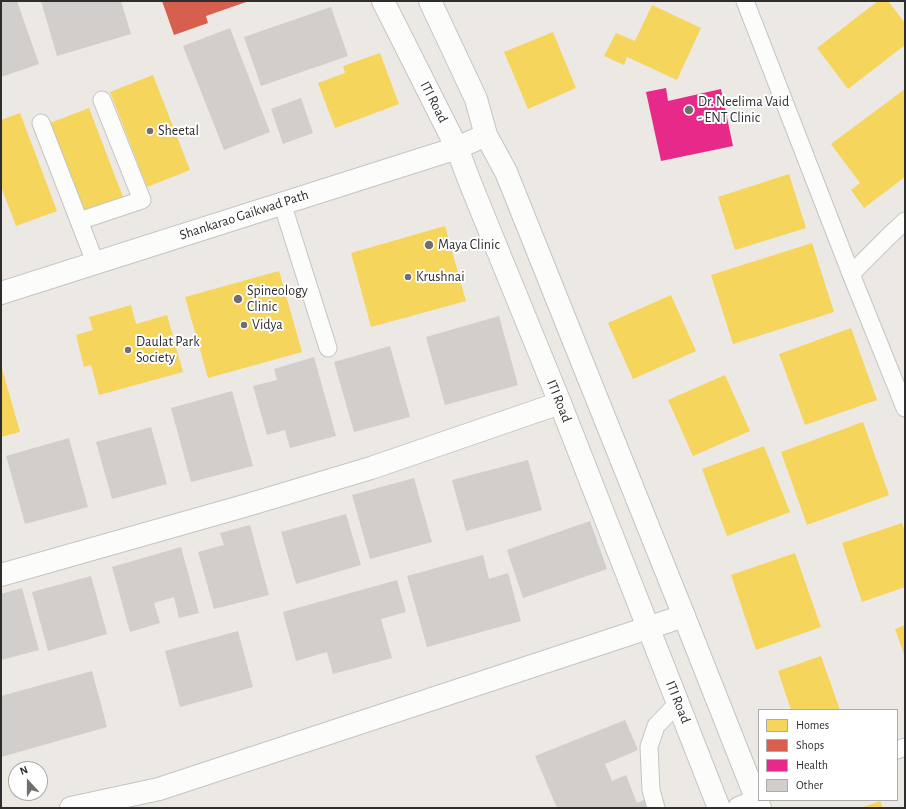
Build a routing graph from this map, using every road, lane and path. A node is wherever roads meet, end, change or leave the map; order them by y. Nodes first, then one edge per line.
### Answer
1 (383, 1) edge
2 (430, 1) edge
3 (745, 1) edge
4 (102, 100) dead end
5 (41, 123) dead end
6 (486, 135) junction
7 (456, 148) junction
8 (282, 203) junction
9 (79, 221) junction
10 (905, 221) edge
11 (95, 262) junction
12 (850, 274) junction
13 (1, 293) edge
14 (328, 348) dead end
15 (560, 403) junction
16 (905, 408) edge
17 (1, 575) edge
18 (684, 616) junction
19 (648, 627) junction
20 (678, 703) junction
21 (754, 804) edge
22 (71, 808) edge
23 (656, 808) edge
24 (719, 808) edge

1 - 7 main road, ITI Road
2 - 6 main road
3 - 12 lane
4 - 9 lane
5 - 9 lane
6 - 7 main road, Shankarao Gaikwad Path
6 - 18 main road
7 - 8 main road, Shankarao Gaikwad Path
7 - 15 main road, ITI Road
8 - 11 main road, Shankarao Gaikwad Path
8 - 14 lane
9 - 11 lane
10 - 12 lane
11 - 13 main road, Shankarao Gaikwad Path
12 - 16 lane
15 - 17 main road
15 - 19 main road, ITI Road
18 - 19 main road
18 - 21 main road
19 - 20 main road, ITI Road
19 - 22 main road
20 - 23 lane
20 - 24 main road, ITI Road

